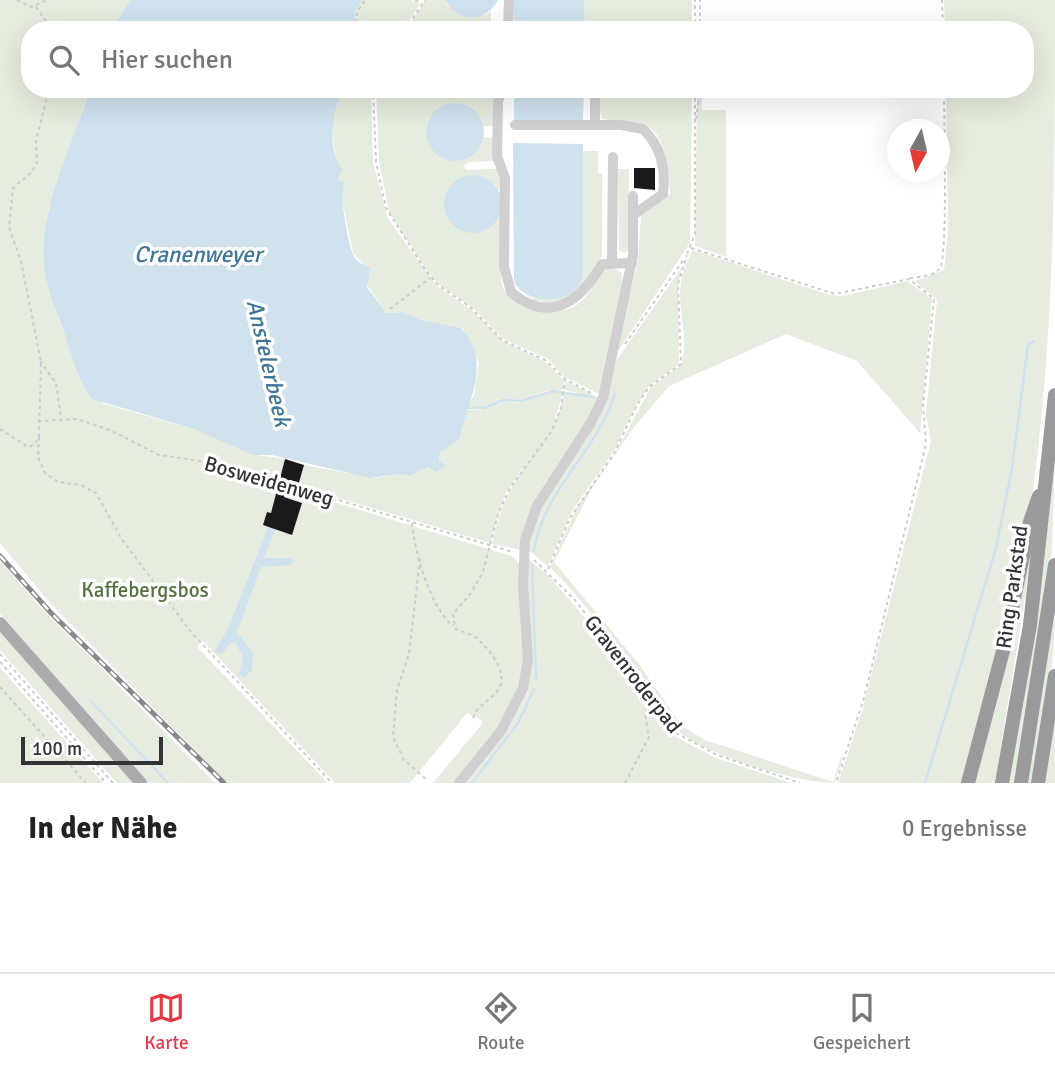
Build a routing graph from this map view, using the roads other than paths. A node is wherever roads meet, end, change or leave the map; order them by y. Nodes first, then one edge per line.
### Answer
1 (509, 0) edge
2 (508, 21) edge
3 (499, 98) edge
4 (595, 98) edge
5 (515, 125) dead end
6 (595, 125) junction
7 (613, 157) dead end
8 (633, 196) dead end
9 (633, 215) junction
10 (612, 262) junction
11 (632, 263) junction
12 (1055, 395) edge
13 (1049, 468) junction
14 (1055, 565) edge
15 (0, 623) edge
16 (1055, 676) edge
17 (141, 783) edge
18 (459, 783) edge
19 (968, 783) edge
20 (1002, 783) edge
21 (1021, 783) edge
22 (1038, 783) edge

1 - 2 street
3 - 10 street
4 - 6 street
5 - 6 street
6 - 9 street
7 - 10 street
8 - 9 street
9 - 11 street
10 - 11 street
11 - 18 street
12 - 13 highway, Ring Parkstad
13 - 19 highway
13 - 20 highway, Ring Parkstad
14 - 21 highway, Ring Parkstad
15 - 17 main road
16 - 22 highway

